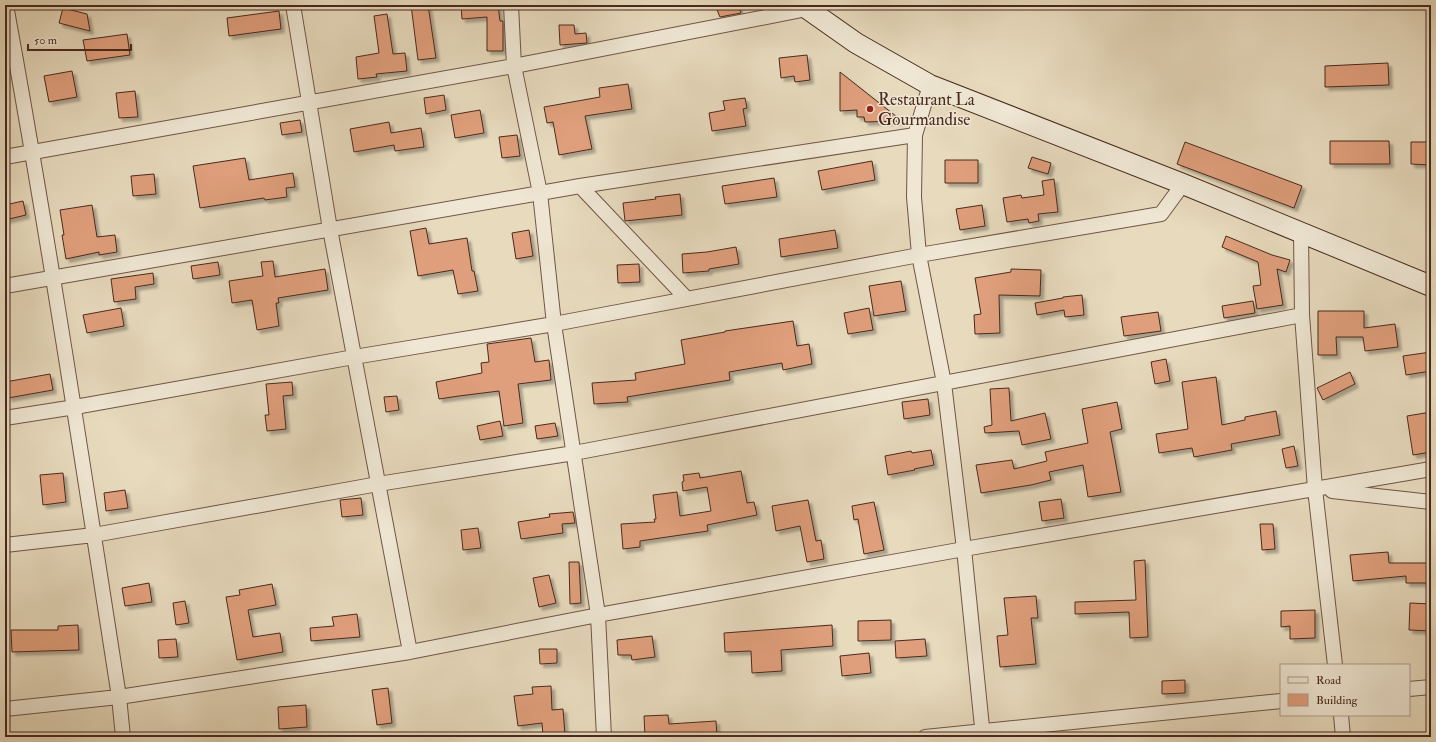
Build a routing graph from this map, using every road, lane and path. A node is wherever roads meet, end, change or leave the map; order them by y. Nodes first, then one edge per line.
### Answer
1 (6, 5) edge
2 (293, 5) edge
3 (511, 5) edge
4 (804, 7) edge
5 (514, 66) junction
6 (930, 85) junction
7 (309, 103) junction
8 (915, 135) junction
9 (33, 152) junction
10 (5, 157) edge
11 (1183, 184) junction
12 (580, 186) junction
13 (540, 193) junction
14 (330, 229) junction
15 (1302, 232) junction
16 (919, 255) junction
17 (53, 277) junction
18 (5, 286) edge
19 (1431, 286) edge
20 (687, 299) junction
21 (1302, 315) junction
22 (554, 324) junction
23 (354, 357) junction
24 (944, 383) junction
25 (75, 407) junction
26 (5, 418) edge
27 (574, 453) junction
28 (1431, 469) edge
29 (378, 484) junction
30 (1315, 489) junction
31 (1431, 502) edge
32 (94, 535) junction
33 (5, 545) edge
34 (964, 549) junction
35 (598, 616) junction
36 (410, 652) junction
37 (1335, 664) edge
38 (1431, 687) edge
39 (1410, 689) edge
40 (118, 697) junction
41 (1280, 701) edge
42 (5, 710) edge
43 (1341, 716) edge
44 (982, 734) edge
45 (123, 737) edge
46 (604, 737) edge
47 (925, 737) edge
48 (1343, 737) edge

1 - 9 street
2 - 7 street
3 - 5 street
4 - 5 street
4 - 6 main road
5 - 7 street
5 - 13 street
6 - 8 street
6 - 11 main road
7 - 9 street
7 - 14 street
8 - 12 street
8 - 16 street
9 - 10 street
9 - 17 street
11 - 15 main road
11 - 16 street
12 - 13 street
12 - 20 street
13 - 14 street
13 - 22 street
14 - 17 street
14 - 23 street
15 - 19 main road
15 - 21 street
16 - 20 street
16 - 24 street
17 - 18 street
17 - 25 street
20 - 22 street
21 - 24 street
21 - 30 street
22 - 23 street
22 - 27 street
23 - 25 street
23 - 29 street
24 - 27 street
24 - 34 street
25 - 26 street
25 - 32 street
27 - 29 street
27 - 35 street
28 - 30 street
29 - 32 street
29 - 36 street
30 - 31 street
30 - 34 street
30 - 37 street
32 - 33 street
32 - 40 street
34 - 35 street
34 - 44 street
35 - 36 street
35 - 46 street
36 - 40 street
38 - 39 street
40 - 42 street
40 - 45 street
41 - 44 street
43 - 48 street
44 - 47 street

